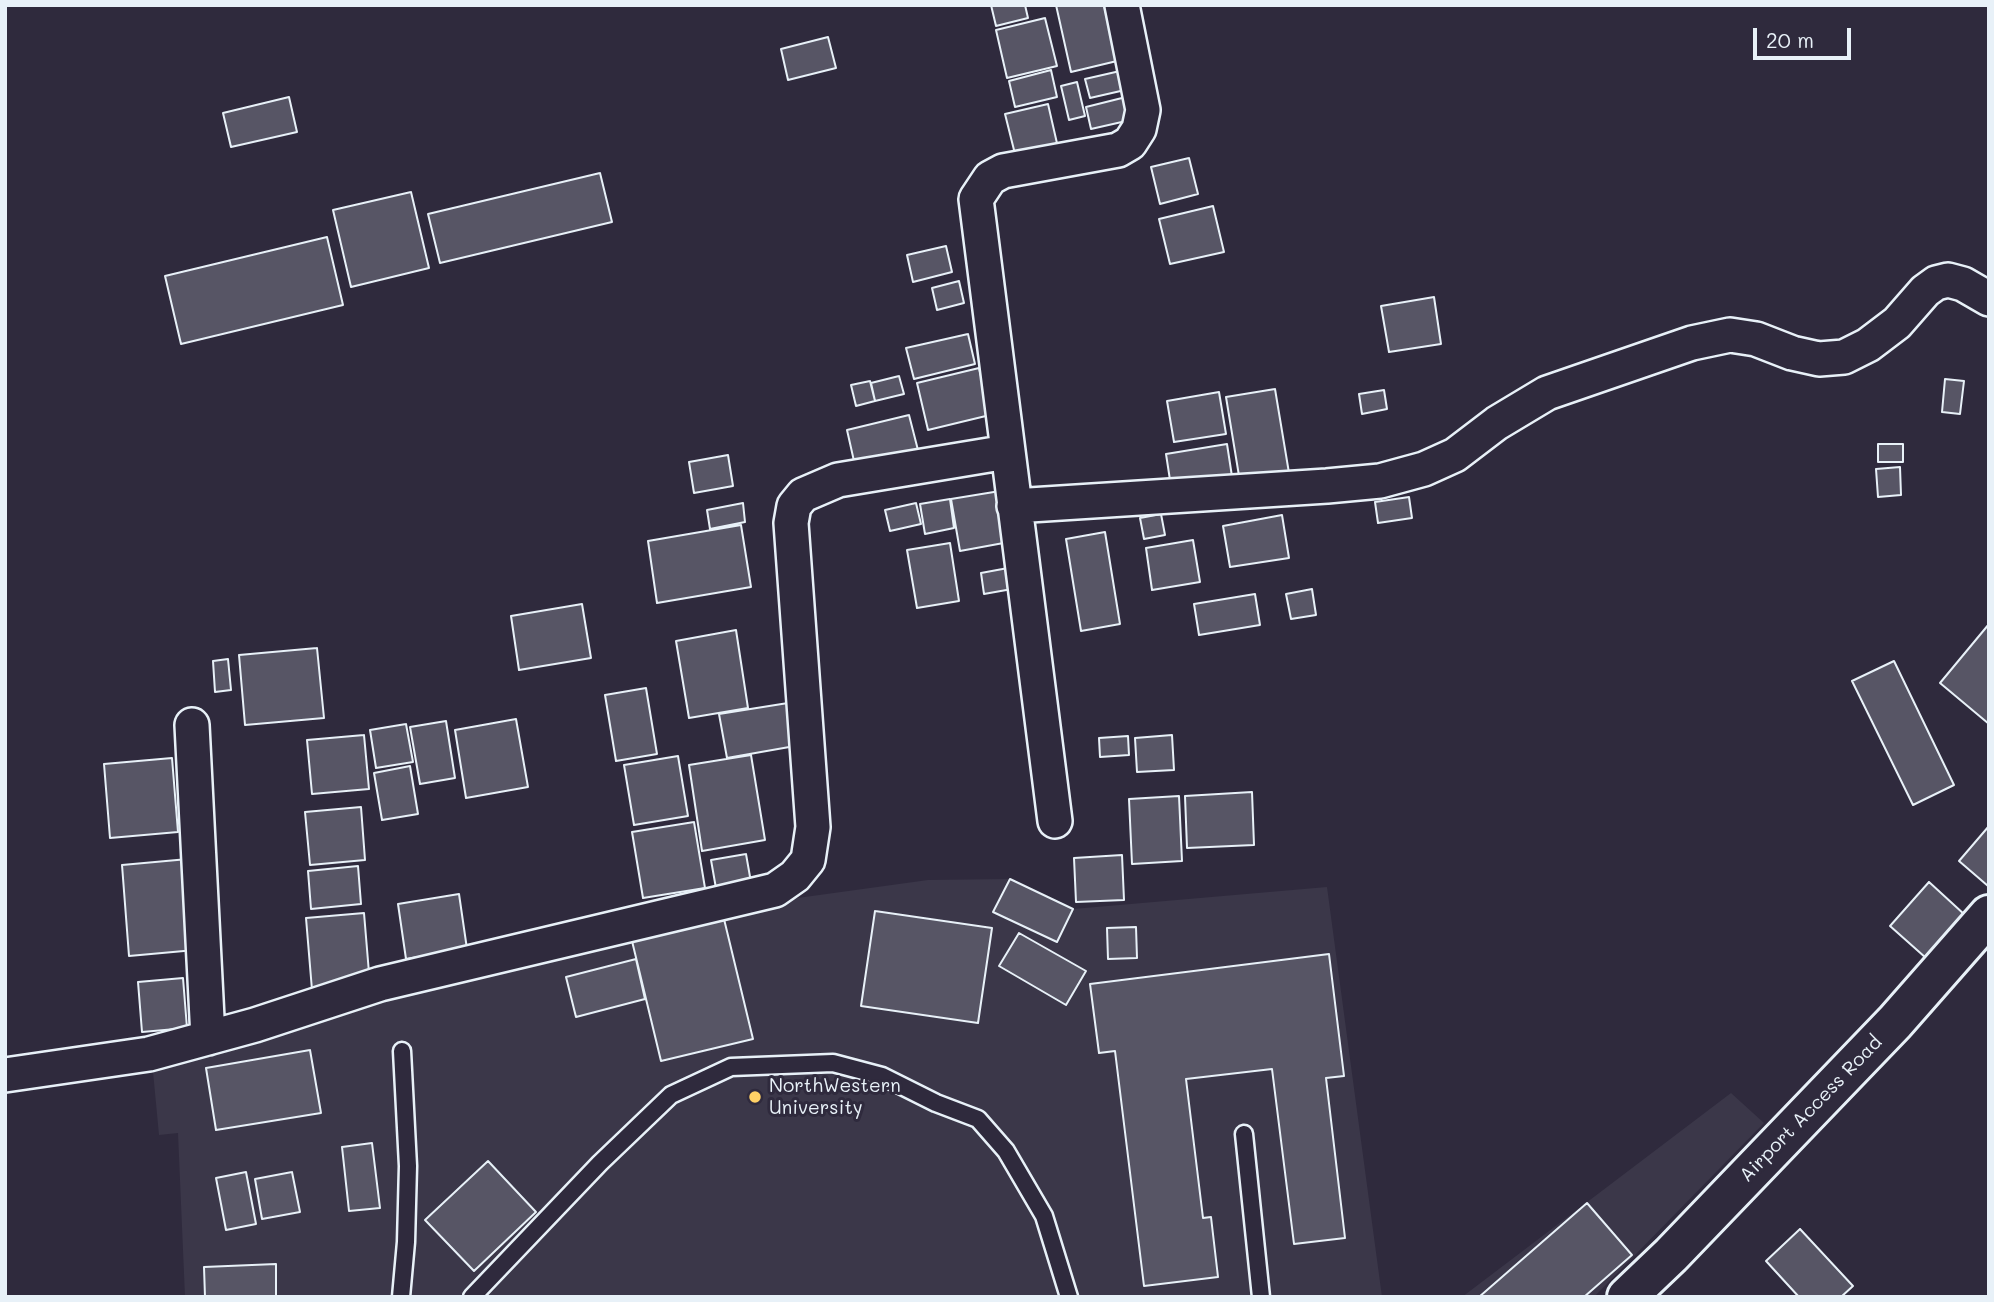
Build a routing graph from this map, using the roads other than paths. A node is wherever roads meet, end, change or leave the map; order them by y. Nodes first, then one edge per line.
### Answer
1 (1122, 5) edge
2 (1989, 299) edge
3 (1007, 452) junction
4 (1014, 506) junction
5 (192, 725) dead end
6 (1055, 821) dead end
7 (1989, 915) edge
8 (208, 1038) junction
9 (402, 1051) dead end
10 (5, 1075) edge
11 (1244, 1134) dead end
12 (401, 1297) edge
13 (472, 1297) edge
14 (1069, 1297) edge
15 (1261, 1297) edge
16 (1627, 1297) edge

1 - 3 street
2 - 4 street
3 - 4 street
3 - 8 street
4 - 6 street
5 - 8 street
7 - 16 main road, Airport Access Road
8 - 10 street
9 - 12 lane
11 - 15 lane
13 - 14 lane

